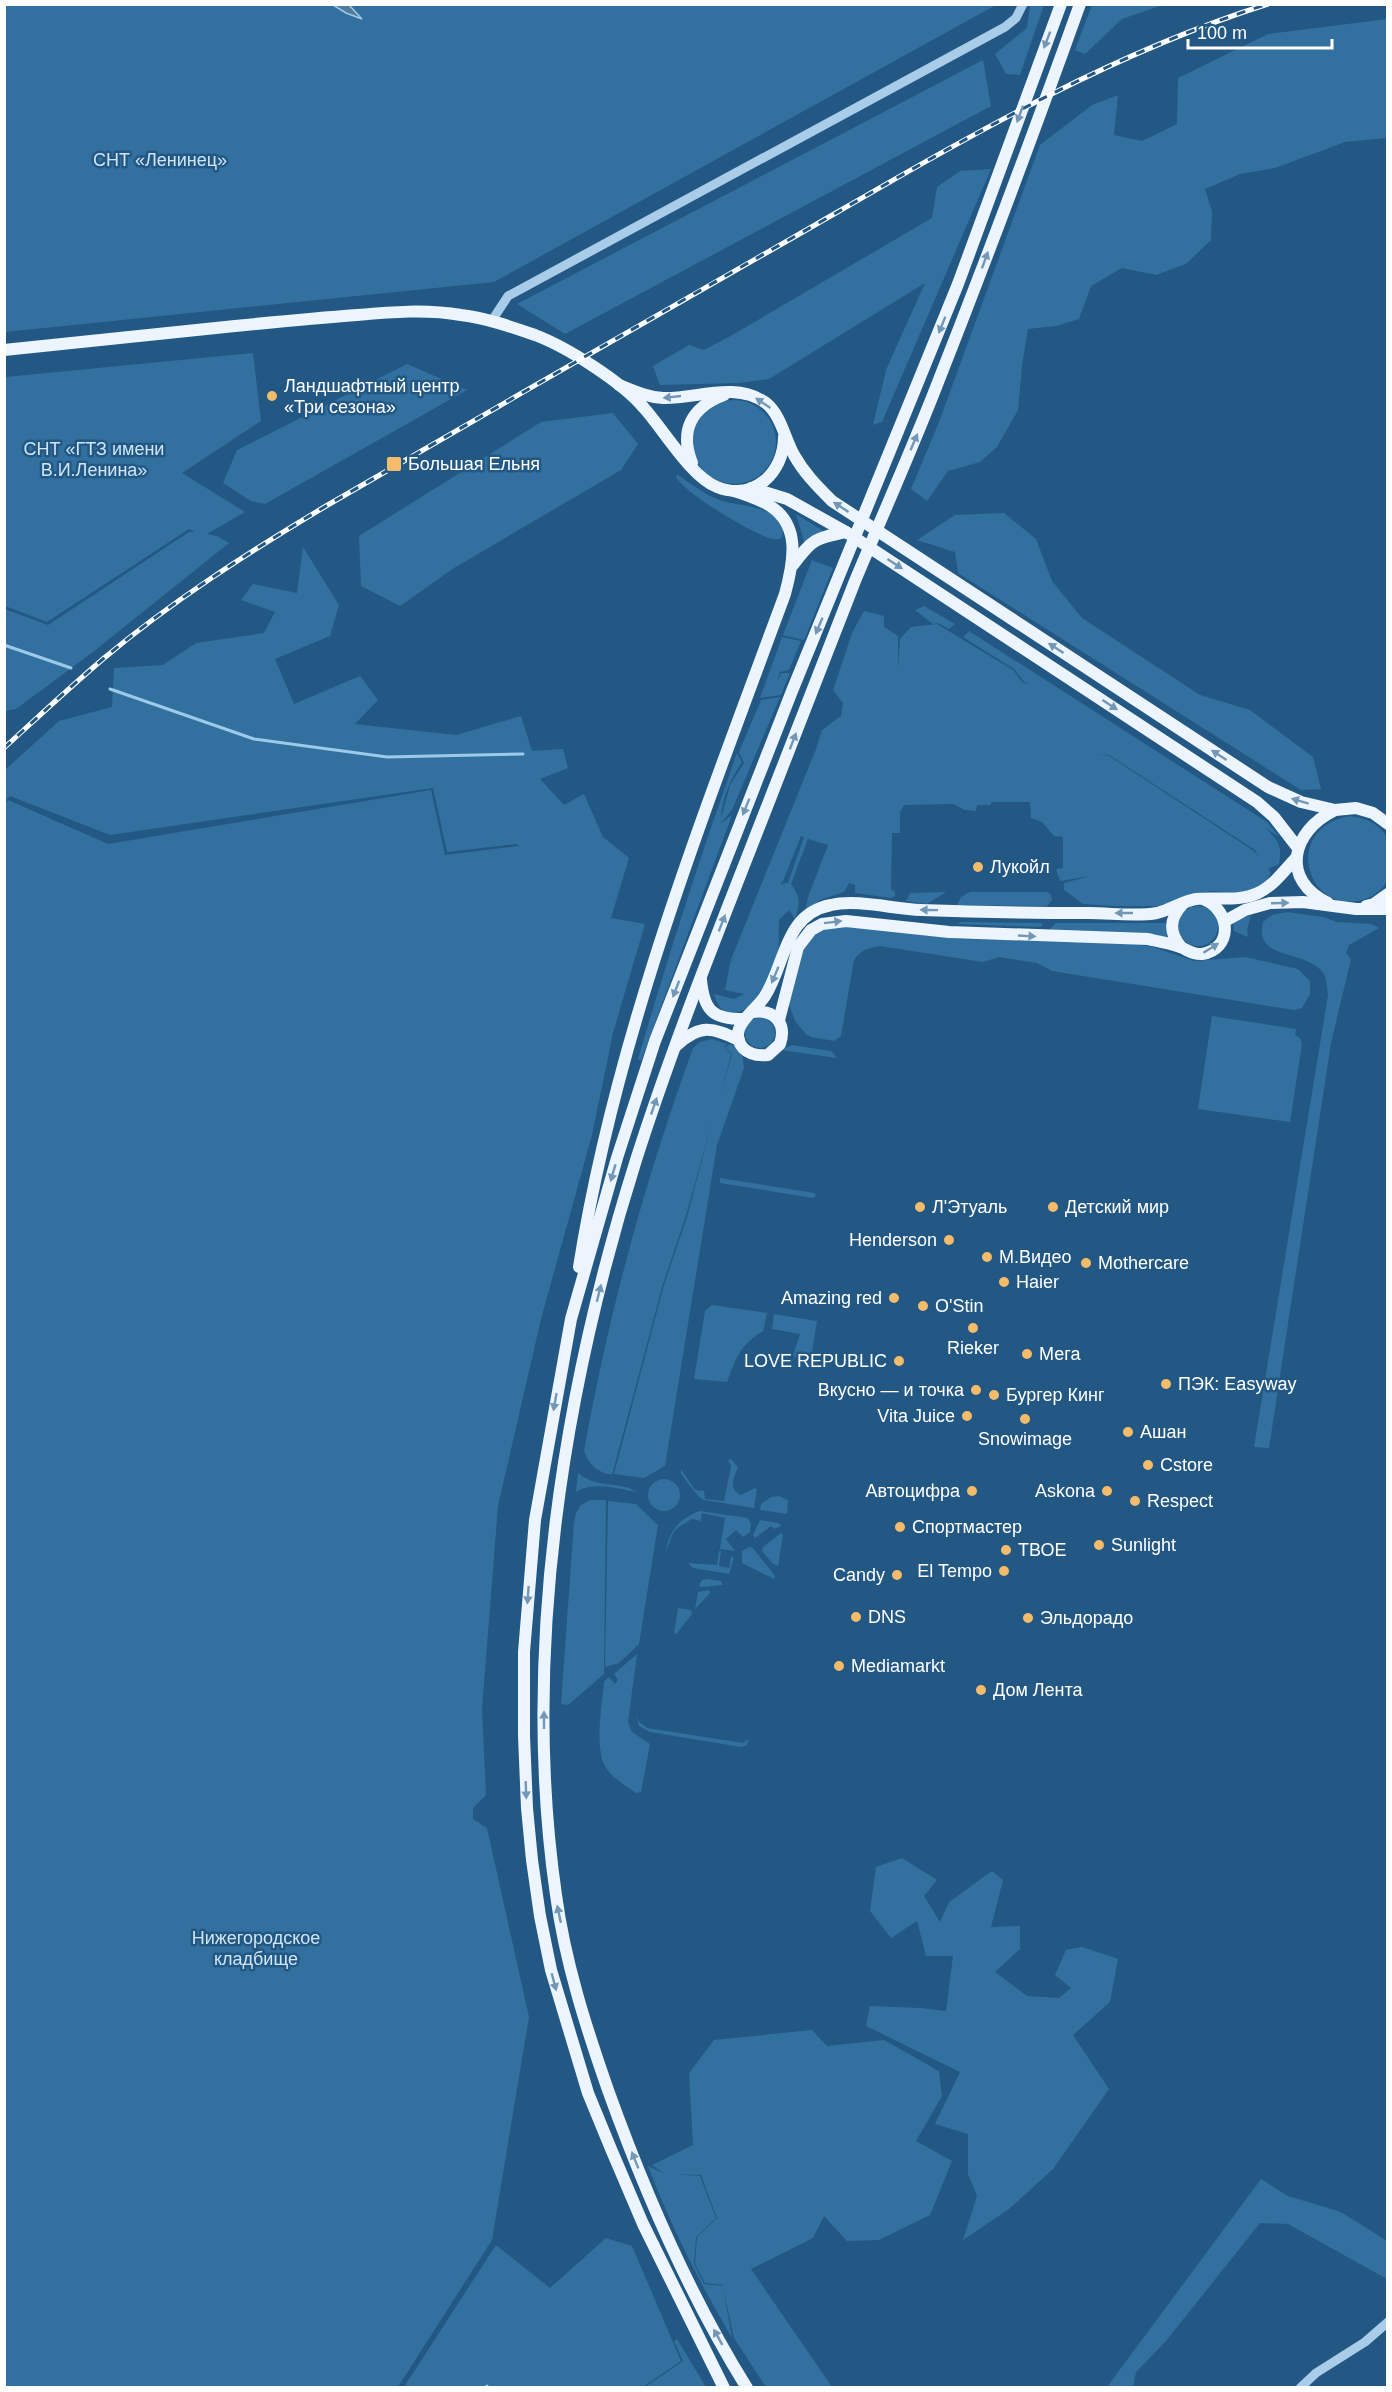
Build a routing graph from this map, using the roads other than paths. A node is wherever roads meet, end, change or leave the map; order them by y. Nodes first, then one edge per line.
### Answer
1 (1023, 4) edge
2 (1061, 4) edge
3 (1080, 4) edge
4 (491, 322) junction
5 (4, 350) edge
6 (619, 385) junction
7 (728, 393) junction
8 (783, 432) junction
9 (694, 468) junction
10 (751, 488) junction
11 (734, 491) junction
12 (846, 532) junction
13 (793, 564) junction
14 (1335, 810) junction
15 (1388, 824) edge
16 (1297, 854) junction
17 (1388, 894) edge
18 (1204, 900) junction
19 (1182, 905) junction
20 (1338, 907) junction
21 (1356, 909) junction
22 (1388, 909) edge
23 (1225, 921) junction
24 (1181, 947) junction
25 (700, 978) junction
26 (748, 1016) junction
27 (779, 1020) junction
28 (739, 1040) junction
29 (674, 1048) junction
30 (571, 1319) junction
31 (1388, 2322) edge
32 (724, 2388) edge
33 (747, 2388) edge
34 (1300, 2388) edge

1 - 4 street
2 -> 30 main road
25 -> 3 main road
4 - 5 main road
4 - 6 main road
7 -> 6 main road
6 - 9 main road
8 -> 7 main road
7 - 9 main road
8 - 10 main road
14 -> 8 main road
9 - 11 main road
10 - 11 main road
10 - 12 main road
11 - 13 main road
12 - 13 main road
12 -> 16 main road
13 - 30 main road
14 - 15 main road
14 - 16 main road
16 - 18 main road
16 - 20 main road
17 - 21 main road
18 - 19 main road
18 - 23 main road
19 - 24 main road
19 -> 26 main road
20 - 21 main road
23 -> 20 main road
21 - 22 main road
24 -> 23 main road
27 -> 24 main road
25 - 26 main road
25 - 29 main road
26 - 27 main road
26 - 28 main road
27 - 28 main road
28 - 29 main road
33 -> 29 main road
30 -> 32 main road
31 - 34 street

